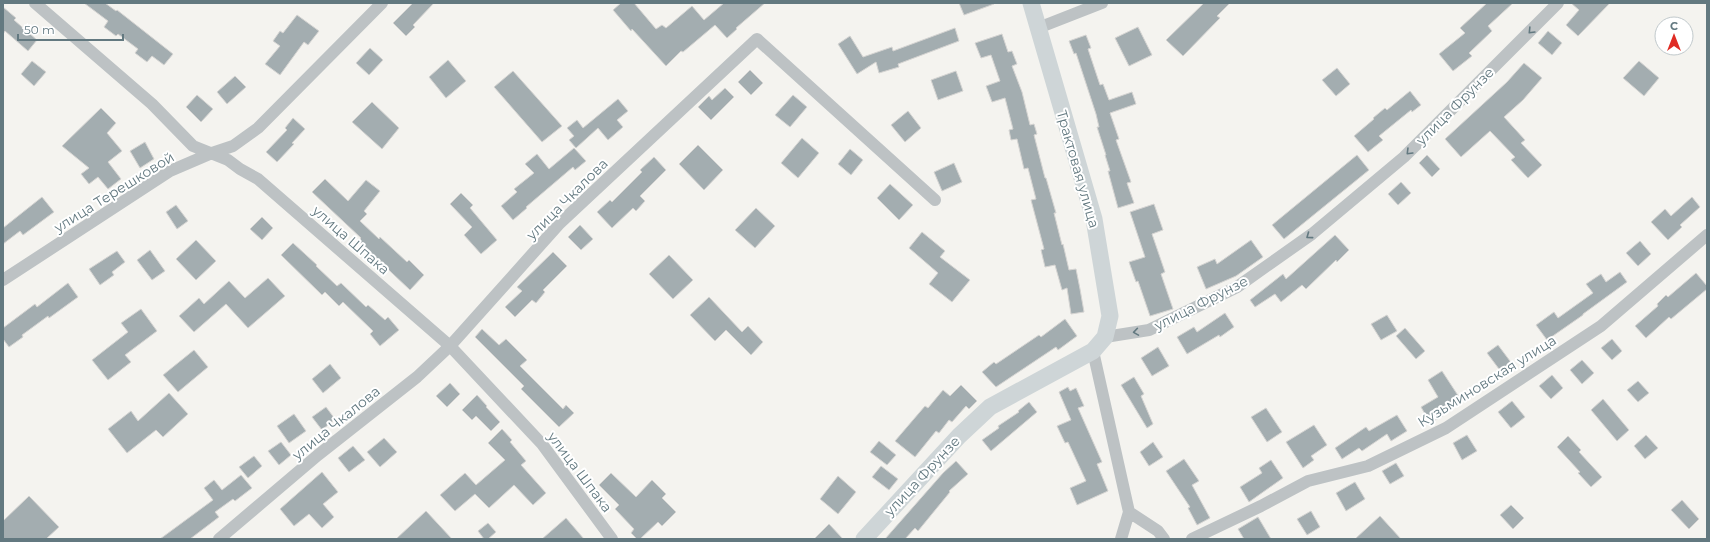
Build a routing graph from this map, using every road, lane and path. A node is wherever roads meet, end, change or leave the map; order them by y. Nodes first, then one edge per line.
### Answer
1 (35, 3) edge
2 (382, 3) edge
3 (1031, 3) edge
4 (1102, 3) edge
5 (1558, 3) edge
6 (1038, 28) junction
7 (212, 152) junction
8 (935, 200) dead end
9 (1707, 234) edge
10 (3, 280) edge
11 (1105, 337) junction
12 (450, 346) junction
13 (1093, 351) junction
14 (1129, 512) junction
15 (219, 539) edge
16 (612, 539) edge
17 (864, 539) edge
18 (1121, 539) edge
19 (1164, 539) edge
20 (1192, 539) edge

1 - 7 street, улица Шпака
2 - 7 street, улица Терешковой
3 - 6 street, Трактовая улица
4 - 6 street
5 -> 11 street, улица Фрунзе
6 - 11 street, Трактовая улица
7 - 10 street, улица Терешковой
7 - 12 street, улица Шпака
8 - 12 street, улица Чкалова
9 - 20 street, Кузьминовская улица
11 - 13 street, улица Фрунзе
12 - 15 street, улица Чкалова
12 - 16 street, улица Шпака
13 - 14 street
13 - 17 street, улица Фрунзе
14 - 18 street
14 - 19 street

